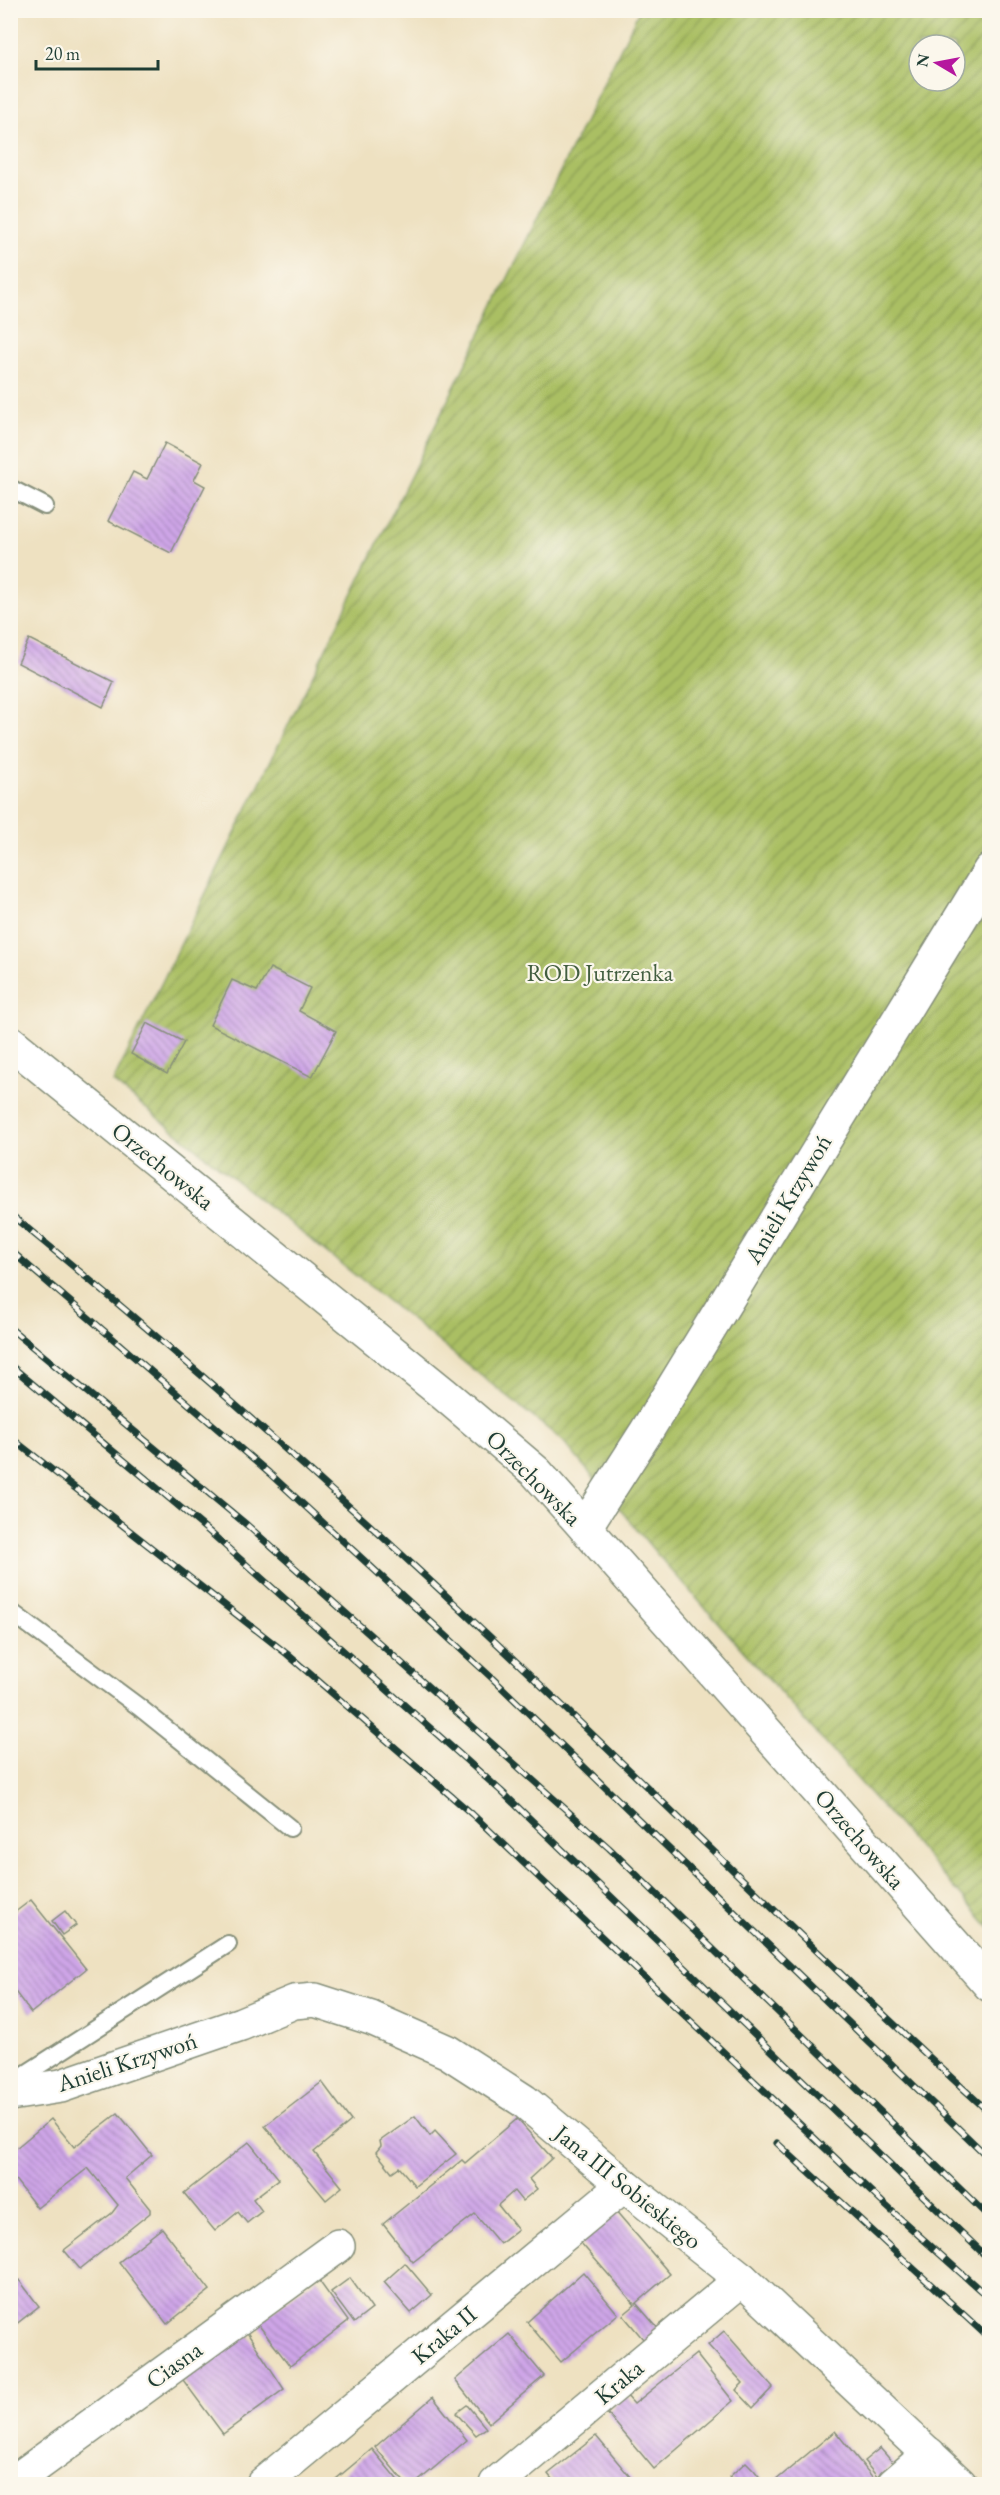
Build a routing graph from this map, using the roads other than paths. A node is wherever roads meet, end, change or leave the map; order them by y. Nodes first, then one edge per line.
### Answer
1 (10, 488) edge
2 (45, 506) dead end
3 (990, 870) edge
4 (10, 1042) edge
5 (585, 1527) junction
6 (10, 1611) edge
7 (290, 1828) dead end
8 (228, 1944) dead end
9 (990, 1985) edge
10 (242, 2024) joint
11 (10, 2084) edge
12 (10, 2094) edge
13 (624, 2185) junction
14 (338, 2246) dead end
15 (742, 2279) junction
16 (929, 2454) junction
17 (11, 2484) edge
18 (263, 2484) edge
19 (496, 2484) edge
20 (894, 2484) edge
21 (960, 2484) edge

1 - 2 lane
3 - 5 street, Anieli Krzywoń
4 - 5 street, Orzechowska
5 - 9 street, Orzechowska
6 - 7 lane
8 - 11 lane
10 - 12 street, Anieli Krzywoń
10 - 13 street, Jana III Sobieskiego
13 - 15 street, Jana III Sobieskiego
13 - 18 street, Kraka II
14 - 17 street, Ciasna
15 - 16 street, Jana III Sobieskiego
15 - 19 street, Kraka
16 - 20 street
16 - 21 street, Jana III Sobieskiego

